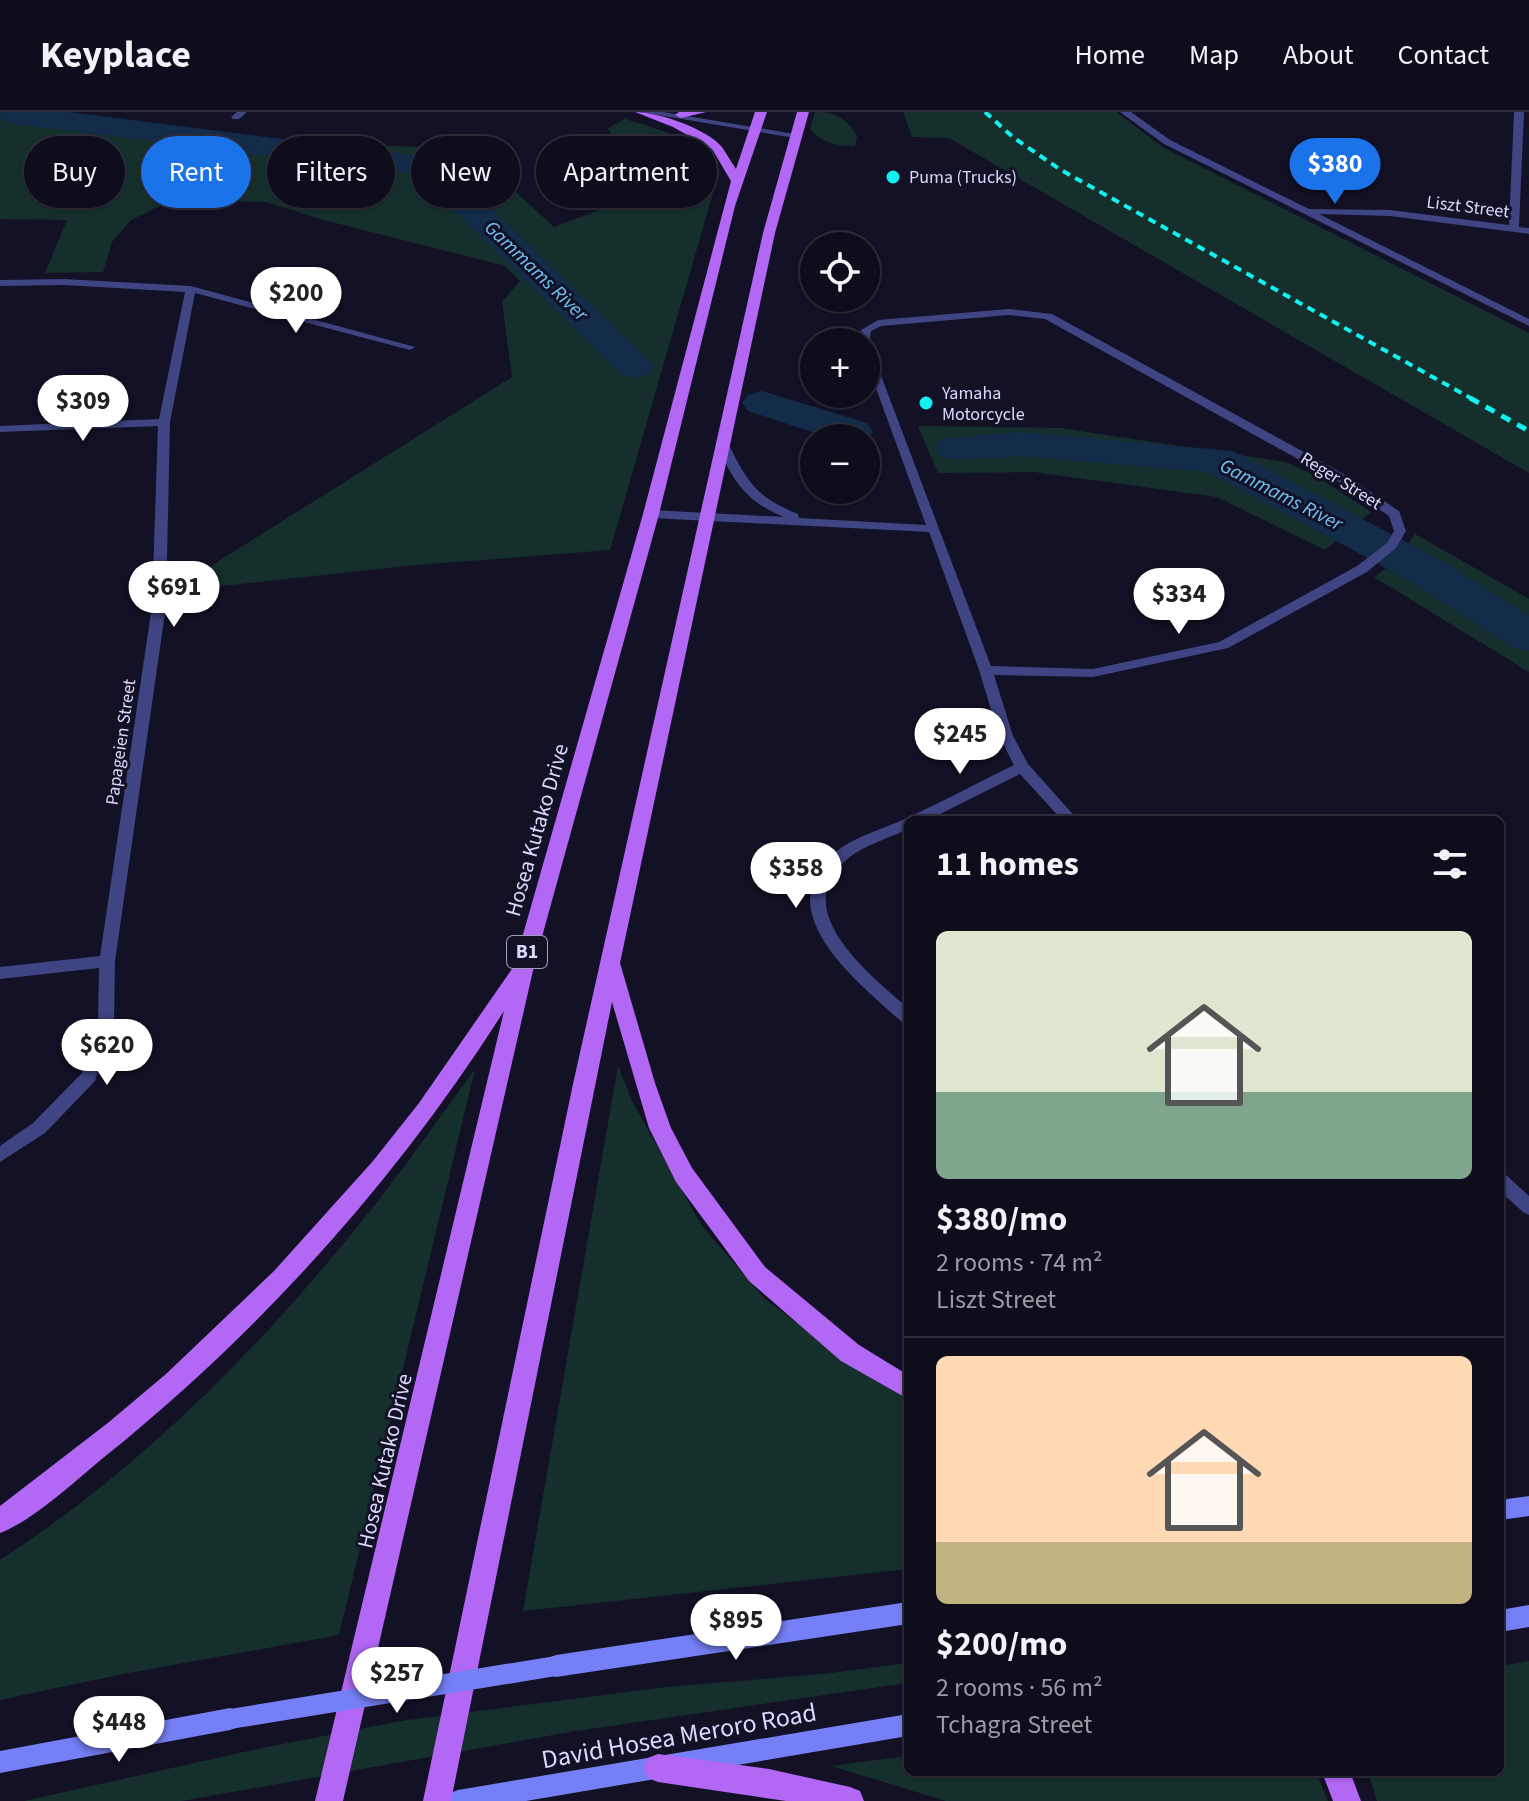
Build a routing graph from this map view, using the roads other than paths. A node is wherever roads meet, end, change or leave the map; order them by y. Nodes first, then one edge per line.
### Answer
1 (643, 112) edge
2 (700, 112) edge
3 (803, 112) edge
4 (1125, 112) edge
5 (1519, 112) edge
6 (681, 115) junction
7 (758, 120) edge
8 (795, 135) junction
9 (737, 181) junction
10 (1307, 211) junction
11 (1514, 229) junction
12 (1529, 231) edge
13 (0, 283) edge
14 (191, 289) junction
15 (1529, 323) edge
16 (869, 328) edge
17 (410, 347) dead end
18 (880, 384) edge
19 (164, 422) junction
20 (0, 429) edge
21 (723, 445) junction
22 (651, 514) junction
23 (707, 518) junction
24 (810, 523) junction
25 (934, 529) junction
26 (986, 670) junction
27 (1022, 767) junction
28 (923, 816) edge
29 (1067, 816) edge
30 (904, 825) edge
31 (107, 961) junction
32 (525, 962) junction
33 (612, 964) junction
34 (0, 973) edge
35 (904, 1014) edge
36 (0, 1155) edge
37 (1504, 1184) edge
38 (1529, 1207) edge
39 (904, 1386) edge
40 (1529, 1506) edge
41 (1504, 1509) edge
42 (0, 1521) edge
43 (904, 1614) edge
44 (1529, 1616) edge
45 (1504, 1620) edge
46 (904, 1726) edge
47 (0, 1762) edge
48 (658, 1768) junction
49 (1338, 1776) edge
50 (329, 1801) edge
51 (437, 1801) edge
52 (458, 1801) edge
53 (850, 1801) edge
54 (1347, 1801) edge

1 - 6 street
1 - 9 main road
2 - 6 main road
3 - 8 main road
4 - 10 street
5 - 11 street
6 - 7 street
7 - 8 street
7 - 9 main road, Hosea Kutako Drive / B1
8 - 21 main road
9 - 22 main road, Hosea Kutako Drive / B1
10 - 11 street, Liszt Street
10 - 15 street
11 - 12 street, Liszt Street
13 - 14 street
14 - 17 street
14 - 19 street, Papageien Street
16 - 26 street, Reger Street
18 - 25 street, Reger Street
19 - 20 street
19 - 31 street, Papageien Street
21 - 23 main road
21 - 24 street
22 - 23 street
22 - 32 main road, Hosea Kutako Drive / B1
23 - 24 street
23 - 33 main road
24 - 25 street
25 - 26 street, Reger Street
26 - 27 street, Reger Street
27 - 28 street
27 - 29 street, Reger Street
30 - 35 street
31 - 34 street
31 - 36 street, Papageien Street
32 - 42 main road
32 - 50 main road, Hosea Kutako Drive / B1
33 - 39 main road
33 - 51 main road
37 - 38 street
40 - 41 main road
43 - 47 main road, bridge
44 - 45 main road
46 - 48 main road, David Hosea Meroro Road
48 - 52 main road, David Hosea Meroro Road
48 - 53 main road
49 - 54 main road

